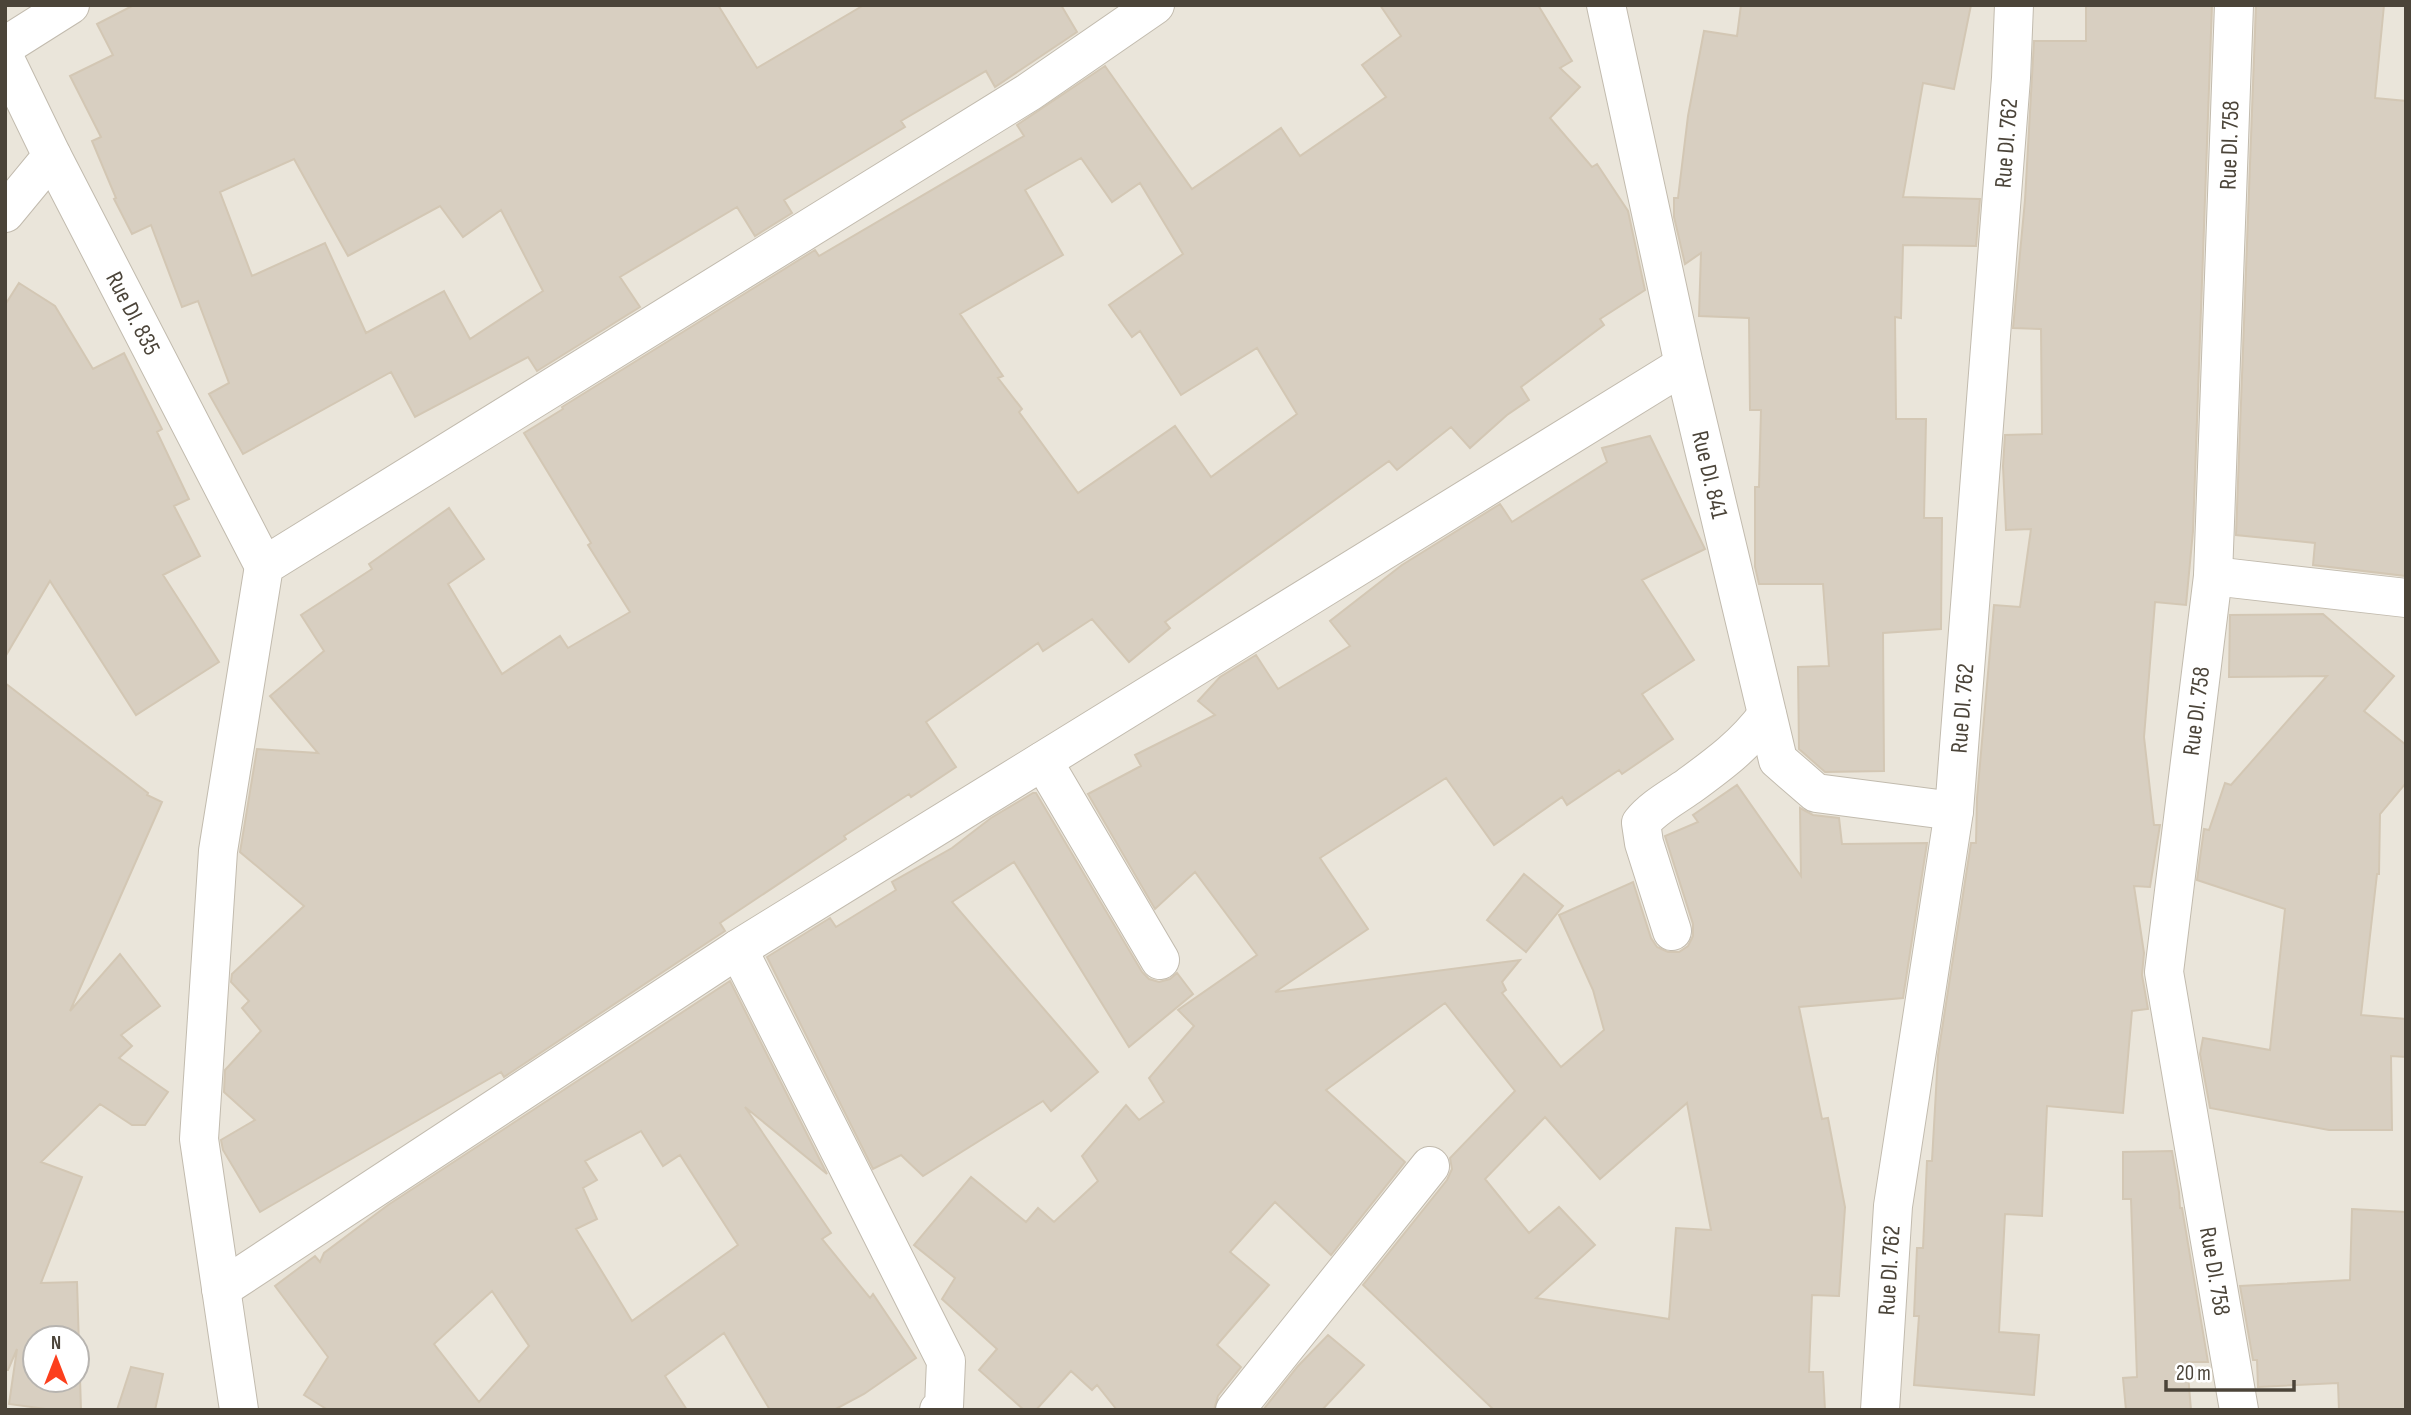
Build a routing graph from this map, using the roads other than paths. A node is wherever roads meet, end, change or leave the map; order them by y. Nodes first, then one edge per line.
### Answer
1 (70, 5) edge
2 (1155, 5) edge
3 (1606, 5) edge
4 (2014, 5) edge
5 (2234, 5) edge
6 (5, 46) edge
7 (5, 59) edge
8 (52, 156) junction
9 (5, 213) edge
10 (1684, 365) junction
11 (264, 566) junction
12 (2213, 576) junction
13 (2406, 598) edge
14 (1767, 715) junction
15 (1043, 761) junction
16 (1954, 811) junction
17 (1672, 931) dead end
18 (737, 949) junction
19 (1160, 960) dead end
20 (1430, 1166) dead end
21 (221, 1289) junction
22 (944, 1408) edge
23 (239, 1410) edge
24 (1235, 1410) edge
25 (1881, 1410) edge
26 (2239, 1410) edge

1 - 6 street
2 - 11 street
3 - 10 street, Rue DI. 841
4 - 16 street, Rue DI. 762
5 - 12 street, Rue DI. 758
7 - 8 street, Rue DI. 835
8 - 9 street
8 - 11 street, Rue DI. 835
10 - 14 street, Rue DI. 841
10 - 15 street
11 - 21 street
12 - 13 street
12 - 26 street, Rue DI. 758
14 - 16 street, Rue DI. 841
14 - 17 street
15 - 18 street
15 - 19 street
16 - 25 street, Rue DI. 762
18 - 21 street
18 - 22 street
20 - 24 street
21 - 23 street

